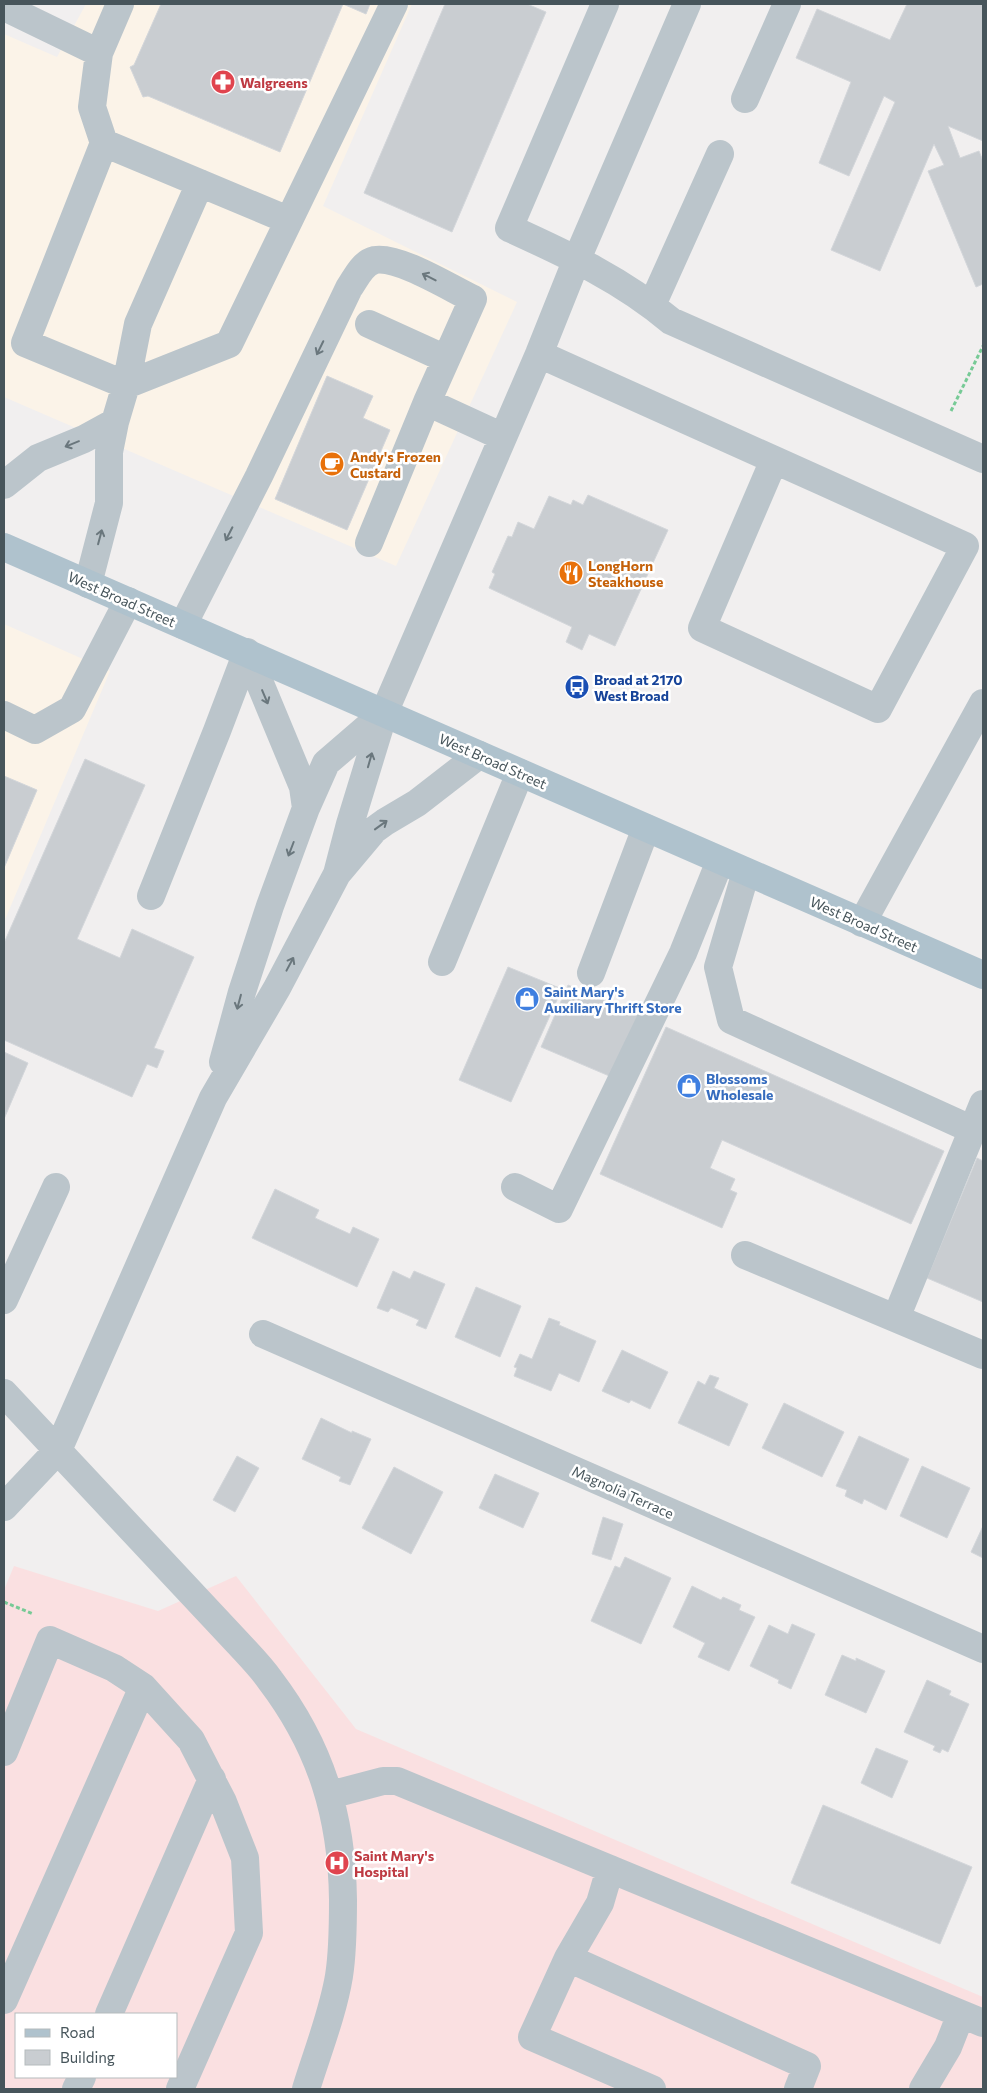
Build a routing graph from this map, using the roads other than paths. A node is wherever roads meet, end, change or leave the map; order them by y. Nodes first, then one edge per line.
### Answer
1 (120, 4) edge
2 (394, 4) edge
3 (605, 4) edge
4 (687, 4) edge
5 (787, 4) edge
6 (4, 7) edge
7 (99, 53) junction
8 (745, 99) dead end
9 (104, 143) junction
10 (720, 154) dead end
11 (200, 183) junction
12 (288, 220) junction
13 (577, 260) junction
14 (652, 305) junction
15 (369, 324) dead end
16 (539, 354) junction
17 (446, 359) junction
18 (126, 385) junction
19 (426, 402) junction
20 (115, 422) junction
21 (503, 438) junction
22 (983, 459) edge
23 (774, 460) junction
24 (4, 485) edge
25 (369, 543) dead end
26 (4, 547) edge
27 (88, 584) junction
28 (128, 601) junction
29 (183, 625) junction
30 (247, 652) junction
31 (983, 703) edge
32 (384, 713) junction
33 (4, 715) edge
34 (479, 755) junction
35 (520, 773) junction
36 (306, 808) junction
37 (646, 828) junction
38 (720, 861) junction
39 (746, 872) junction
40 (337, 874) junction
41 (151, 896) dead end
42 (862, 923) junction
43 (442, 962) dead end
44 (591, 973) dead end
45 (983, 975) edge
46 (213, 1098) junction
47 (983, 1104) edge
48 (973, 1130) junction
49 (56, 1187) dead end
50 (514, 1187) dead end
51 (745, 1256) dead end
52 (4, 1300) edge
53 (896, 1318) junction
54 (263, 1334) dead end
55 (983, 1354) edge
56 (4, 1392) edge
57 (58, 1450) junction
58 (14, 1481) edge
59 (4, 1507) edge
60 (983, 1649) edge
61 (143, 1687) junction
62 (4, 1752) edge
63 (212, 1779) junction
64 (330, 1795) junction
65 (610, 1869) junction
66 (568, 1958) junction
67 (4, 2000) edge
68 (109, 2013) edge
69 (972, 2018) edge
70 (180, 2089) edge
71 (306, 2089) edge
72 (652, 2089) edge
73 (798, 2089) edge
74 (923, 2089) edge

1 - 7 street
2 - 12 street
3 - 13 street
4 - 13 street
5 - 8 street
6 - 7 street
7 - 9 street
9 - 11 street
9 - 18 street
10 - 14 street
11 - 12 street
11 - 18 street
12 - 18 street
13 - 14 street
13 - 16 street
14 - 22 street
15 - 17 street
16 - 21 street
16 - 23 street
17 - 19 street
17 -> 29 street
18 - 20 street
19 - 21 street
19 - 25 street
20 -> 24 street
27 -> 20 street
21 - 32 street
23 - 23 street
26 - 27 main road, West Broad Street
27 - 28 main road, West Broad Street
28 - 29 main road, West Broad Street
28 - 33 street
29 - 30 main road, West Broad Street
30 - 32 main road, West Broad Street
30 -> 36 street
30 - 41 street
31 - 42 street
32 - 34 main road, West Broad Street
32 - 36 street
40 -> 32 street
34 - 35 main road, West Broad Street
40 -> 34 street
35 - 37 main road, West Broad Street
35 - 43 street
36 -> 46 street
37 - 38 main road, West Broad Street
37 - 44 street
38 - 39 main road, West Broad Street
38 - 50 street
39 - 42 main road, West Broad Street
39 - 48 street
46 -> 40 street
42 - 45 main road, West Broad Street
46 - 57 street
47 - 48 street
48 - 53 street
49 - 52 street
51 - 53 street
53 - 55 street
54 - 60 street, Magnolia Terrace
56 - 57 street
57 - 58 street
57 - 64 street
58 - 59 street
61 - 62 street
61 - 63 street
61 - 67 street
63 - 68 street
63 - 70 street
64 - 65 street
64 - 71 street
65 - 66 street
65 - 69 street
66 - 72 street
66 - 73 street
69 - 74 street

